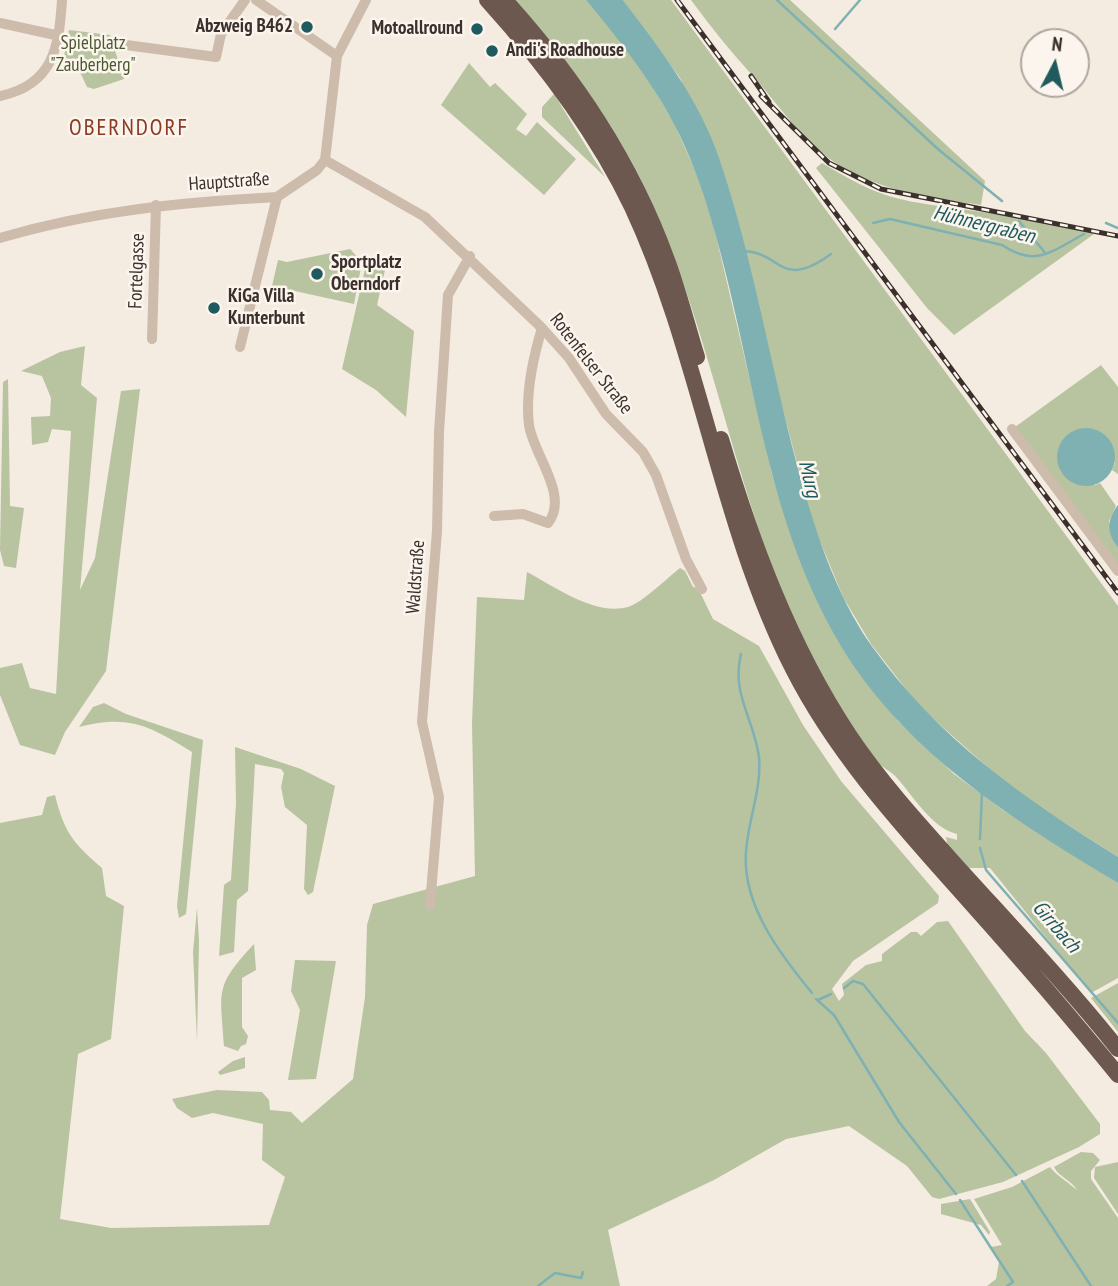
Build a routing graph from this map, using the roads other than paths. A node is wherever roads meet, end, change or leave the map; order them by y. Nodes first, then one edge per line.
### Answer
1 (62, 0) edge
2 (245, 0) edge
3 (256, 0) edge
4 (366, 0) edge
5 (487, 0) edge
6 (505, 0) edge
7 (0, 23) edge
8 (60, 36) junction
9 (126, 45) dead end
10 (337, 56) junction
11 (0, 96) edge
12 (325, 160) junction
13 (278, 197) junction
14 (156, 205) junction
15 (0, 238) edge
16 (470, 256) junction
17 (542, 328) junction
18 (152, 339) dead end
19 (240, 347) dead end
20 (1012, 429) dead end
21 (494, 516) dead end
22 (1118, 571) edge
23 (702, 589) dead end
24 (430, 905) dead end
25 (1118, 1049) edge
26 (1118, 1075) edge

1 - 8 street
2 - 9 street
3 - 10 street
4 - 10 street
5 - 26 highway
6 - 25 highway
7 - 8 street
8 - 11 street
10 - 12 street
12 - 13 street, Hauptstraße
12 - 16 street, Rotenfelser Straße
13 - 14 street, Hauptstraße
13 - 19 street
14 - 15 street, Hauptstraße
14 - 18 street, Fortelgasse
16 - 17 street, Rotenfelser Straße
16 - 24 street, Waldstraße
17 - 21 street
17 - 23 street, Rotenfelser Straße
20 - 22 street

